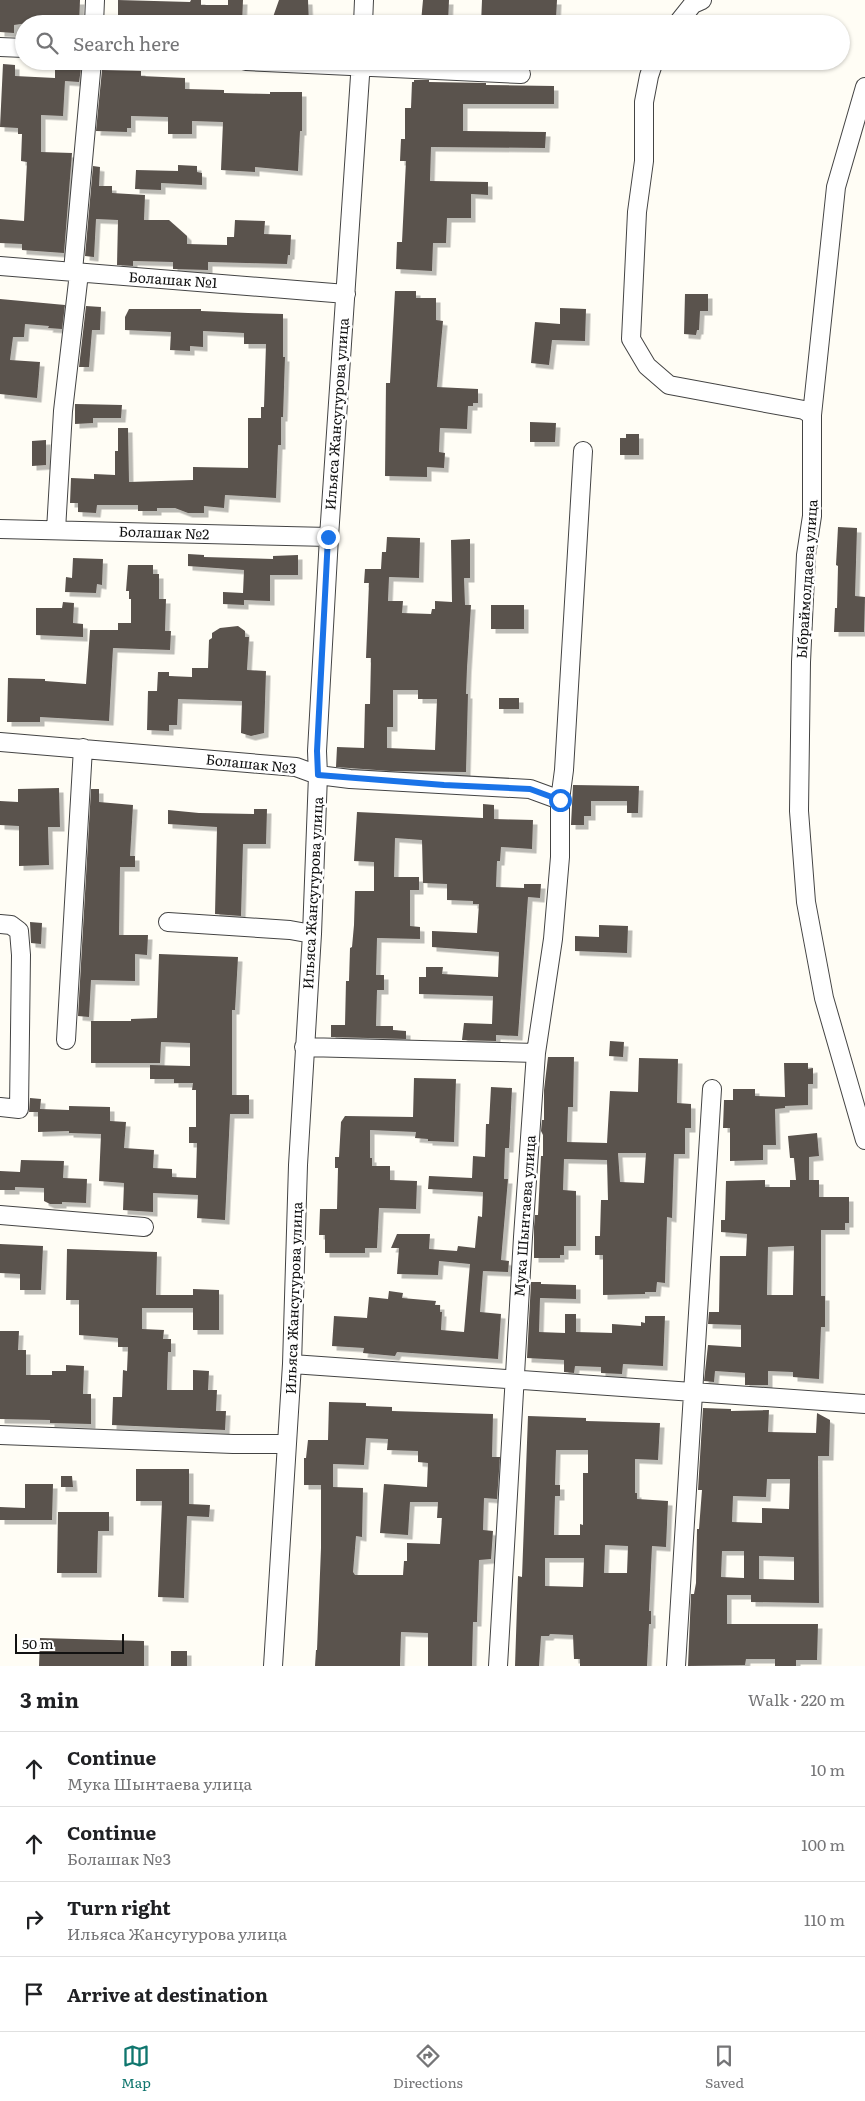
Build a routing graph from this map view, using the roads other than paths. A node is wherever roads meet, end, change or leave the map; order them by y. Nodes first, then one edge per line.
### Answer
1 (95, 0) edge
2 (364, 0) edge
3 (702, 0) edge
4 (94, 15) edge
5 (363, 15) edge
6 (684, 15) edge
7 (0, 47) edge
8 (15, 48) edge
9 (91, 70) edge
10 (361, 70) edge
11 (463, 70) edge
12 (651, 70) edge
13 (521, 74) dead end
14 (865, 87) edge
15 (0, 266) edge
16 (76, 272) junction
17 (346, 294) junction
18 (812, 415) junction
19 (583, 451) dead end
20 (0, 529) edge
21 (56, 530) junction
22 (328, 537) junction
23 (0, 742) edge
24 (84, 748) junction
25 (318, 775) junction
26 (560, 800) junction
27 (168, 922) dead end
28 (0, 924) edge
29 (312, 934) junction
30 (66, 1040) dead end
31 (304, 1047) junction
32 (536, 1053) junction
33 (712, 1088) dead end
34 (0, 1107) edge
35 (865, 1140) edge
36 (0, 1215) edge
37 (144, 1227) dead end
38 (292, 1364) junction
39 (515, 1379) junction
40 (693, 1391) junction
41 (865, 1404) edge
42 (0, 1435) edge
43 (288, 1444) junction
44 (273, 1666) edge
45 (498, 1666) edge
46 (676, 1666) edge

1 - 4 street
2 - 5 street
3 - 6 street
7 - 8 street
9 - 16 street
10 - 17 street, Ильяса Жансугурова улица
11 - 13 street
12 - 18 street
14 - 18 street, Ыбраймолдаева улица
15 - 16 street, Болашак №1
16 - 17 street, Болашак №1
16 - 21 street
17 - 22 street, Ильяса Жансугурова улица
18 - 35 street, Ыбраймолдаева улица
19 - 26 street, Мука Шынтаева улица
20 - 21 street, Болашак №2
21 - 22 street, Болашак №2
22 - 25 street, Ильяса Жансугурова улица
23 - 24 street, Болашак №3
24 - 25 street, Болашак №3
24 - 30 street
25 - 26 street, Болашак №3
25 - 29 street, Ильяса Жансугурова улица
26 - 32 street, Мука Шынтаева улица
27 - 29 street
28 - 34 street
29 - 31 street, Ильяса Жансугурова улица
31 - 32 street
31 - 38 street, Ильяса Жансугурова улица
32 - 39 street, Мука Шынтаева улица
33 - 40 street
36 - 37 street
38 - 39 street
38 - 43 street, Ильяса Жансугурова улица
39 - 40 street
39 - 45 street, Мука Шынтаева улица
40 - 41 street
40 - 46 street
42 - 43 street
43 - 44 street, Ильяса Жансугурова улица

